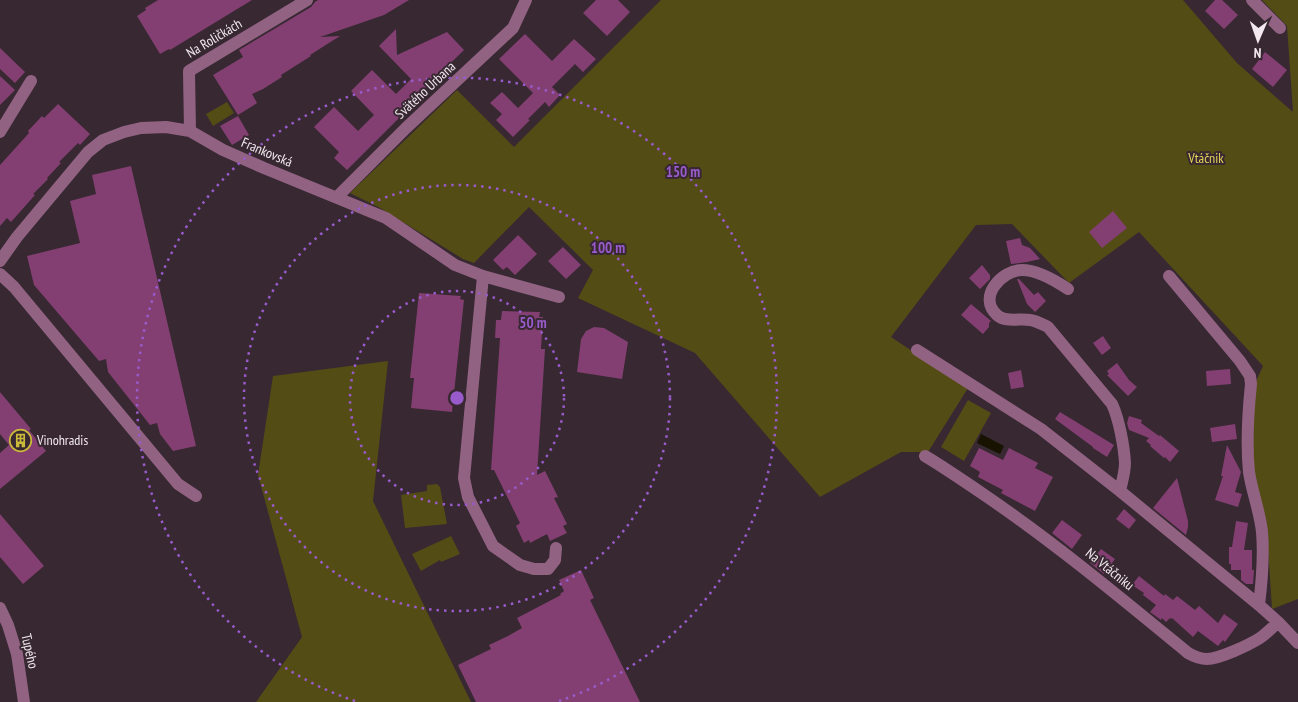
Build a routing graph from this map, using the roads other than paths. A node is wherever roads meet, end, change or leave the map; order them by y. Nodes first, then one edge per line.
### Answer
1 (307, 0) edge
2 (526, 0) edge
3 (1252, 0) edge
4 (1280, 28) dead end
5 (31, 81) dead end
6 (190, 131) junction
7 (0, 132) edge
8 (337, 197) junction
9 (2, 253) edge
10 (0, 274) edge
11 (483, 276) junction
12 (1169, 276) dead end
13 (1068, 289) dead end
14 (559, 297) dead end
15 (917, 350) dead end
16 (925, 456) dead end
17 (1120, 491) junction
18 (196, 496) dead end
19 (556, 548) dead end
20 (1259, 605) junction
21 (0, 608) edge
22 (1278, 622) junction
23 (1298, 643) edge
24 (24, 702) edge

1 - 6 street, Na Roličkách
2 - 8 street, Svätého Urbana
3 - 4 street
5 - 7 street
6 - 8 street, Frankovská
6 - 9 street, Frankovská
8 - 11 street, Frankovská
10 - 18 street
11 - 14 street, Frankovská
11 - 19 street
12 - 20 street
13 - 17 street
15 - 17 street
16 - 22 street, Na Vtáčniku
17 - 20 street
20 - 22 street
21 - 24 street, Tupého
22 - 23 street

